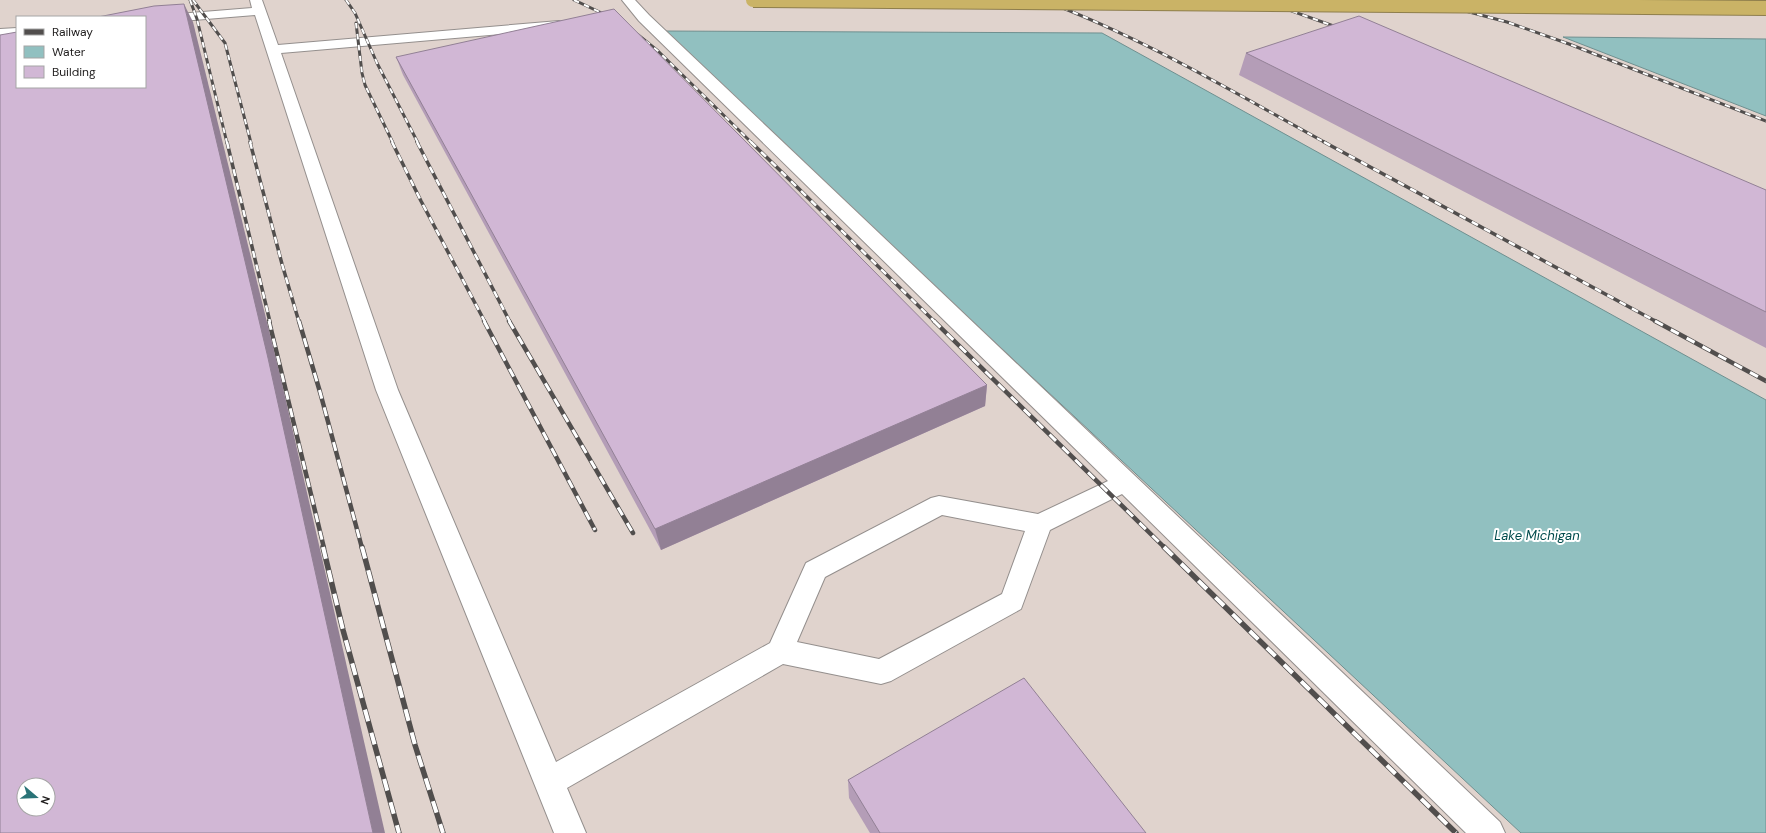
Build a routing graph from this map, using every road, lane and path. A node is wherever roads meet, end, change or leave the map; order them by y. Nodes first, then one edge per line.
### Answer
1 (753, 0) edge
2 (258, 6) edge
3 (1766, 8) edge
4 (634, 12) edge
5 (146, 20) edge
6 (570, 24) edge
7 (16, 32) edge
8 (0, 33) edge
9 (273, 50) junction
10 (1126, 482) junction
11 (1040, 524) junction
12 (780, 651) junction
13 (549, 782) junction
14 (570, 833) edge
15 (1489, 833) edge

1 - 3 highway, bridge
2 - 5 lane
2 - 9 lane
4 - 10 lane
6 - 9 lane
7 - 8 lane
9 - 13 lane
10 - 11 lane
10 - 15 lane
11 - 12 lane
11 - 12 lane
12 - 13 lane
13 - 14 lane

